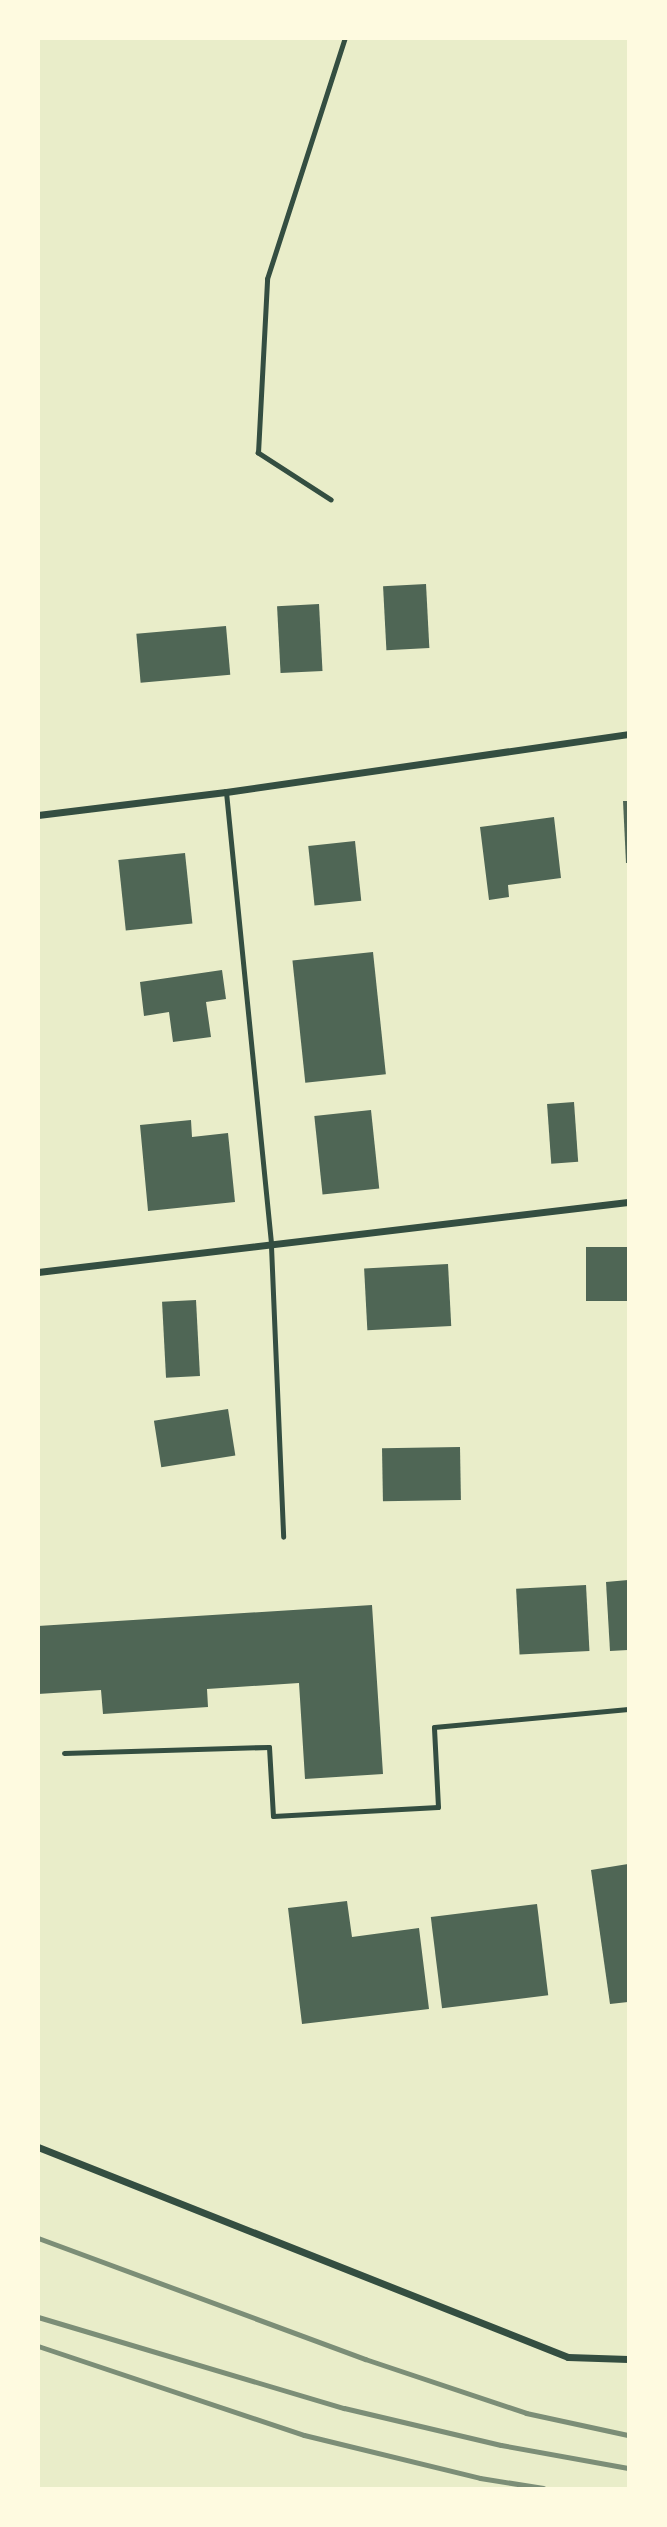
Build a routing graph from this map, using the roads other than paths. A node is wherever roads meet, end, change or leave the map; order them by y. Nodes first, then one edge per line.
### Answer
1 (628, 734) edge
2 (226, 792) junction
3 (38, 815) edge
4 (628, 1202) edge
5 (271, 1247) junction
6 (38, 1272) edge
7 (284, 1537) dead end
8 (628, 1710) edge
9 (64, 1754) dead end
10 (38, 2147) edge
11 (628, 2359) edge

1 - 2 street
2 - 3 street
2 - 5 lane
4 - 5 street
5 - 6 street
5 - 7 lane
8 - 9 lane
10 - 11 street

